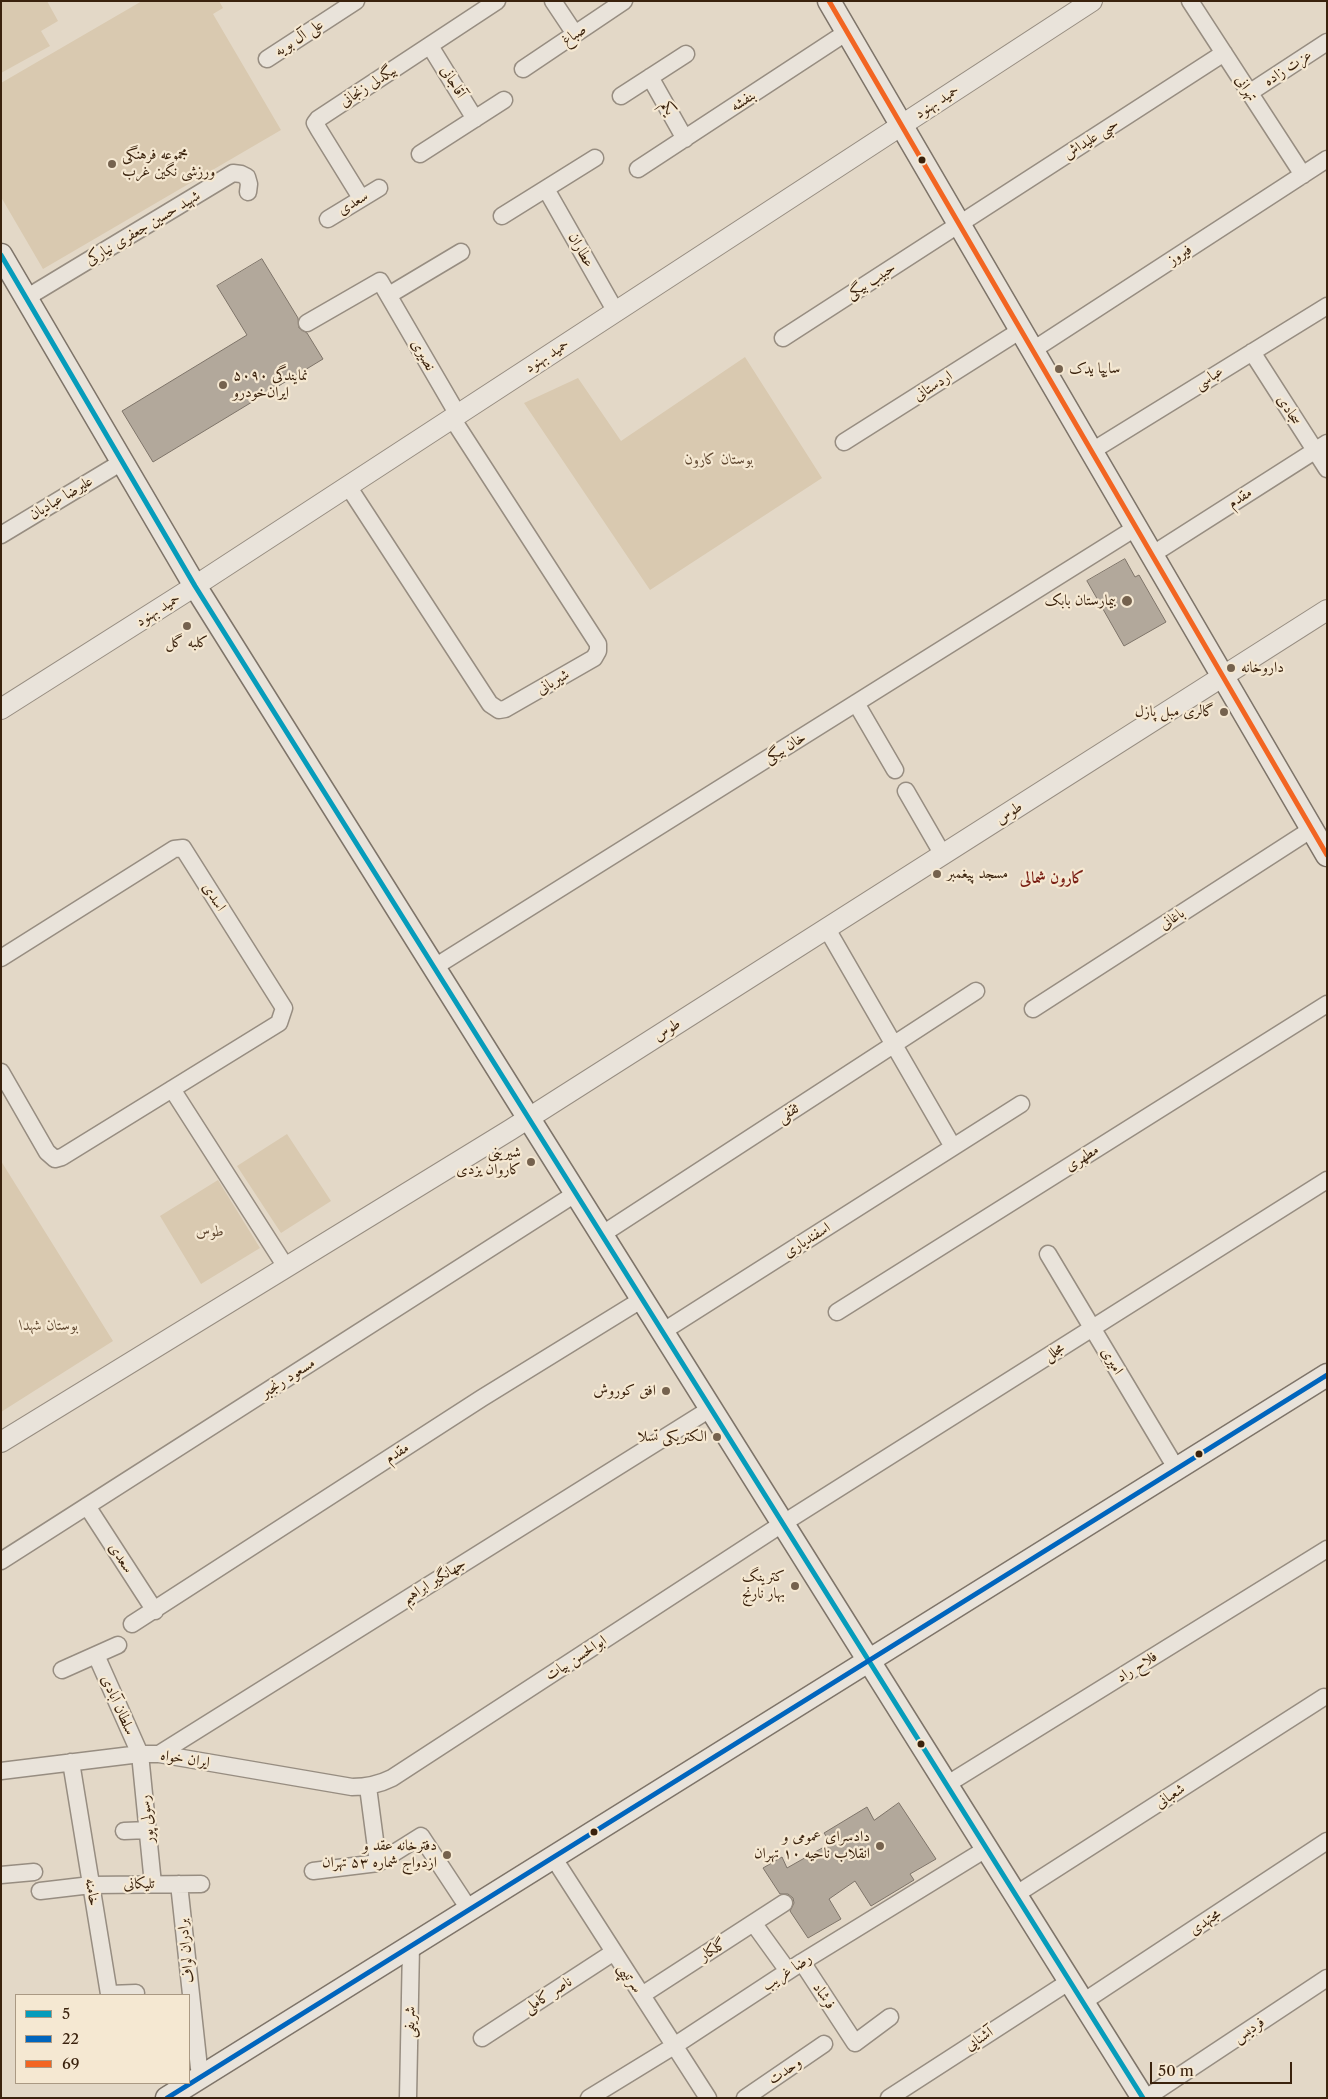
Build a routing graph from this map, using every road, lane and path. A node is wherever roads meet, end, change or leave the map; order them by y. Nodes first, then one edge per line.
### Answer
1 (356, 1) edge
2 (497, 1) edge
3 (553, 1) edge
4 (624, 1) edge
5 (829, 1) edge
6 (1092, 1) edge
7 (1190, 1) edge
8 (847, 32) junction
9 (576, 34) junction
10 (1327, 42) edge
11 (430, 46) junction
12 (1224, 53) junction
13 (686, 54) dead end
14 (267, 59) dead end
15 (523, 69) dead end
16 (650, 78) junction
17 (1249, 93) junction
18 (621, 96) dead end
19 (504, 100) dead end
20 (475, 118) junction
21 (901, 126) junction
22 (685, 139) junction
23 (420, 154) dead end
24 (595, 158) dead end
25 (1327, 159) edge
26 (638, 169) dead end
27 (1303, 175) junction
28 (379, 188) dead end
29 (546, 189) junction
30 (248, 192) dead end
31 (361, 198) junction
32 (502, 216) dead end
33 (328, 219) dead end
34 (959, 225) junction
35 (460, 252) dead end
36 (1, 255) edge
37 (388, 295) junction
38 (26, 298) junction
39 (1327, 306) edge
40 (616, 312) junction
41 (307, 323) dead end
42 (1021, 330) junction
43 (783, 338) dead end
44 (1033, 350) junction
45 (1252, 352) junction
46 (455, 416) junction
47 (844, 442) dead end
48 (1321, 446) edge
49 (1092, 451) junction
50 (122, 462) junction
51 (1327, 469) edge
52 (348, 486) junction
53 (1137, 527) junction
54 (3, 529) edge
55 (1152, 554) junction
56 (195, 586) junction
57 (1325, 616) edge
58 (1224, 676) junction
59 (856, 703) junction
60 (1, 709) edge
61 (894, 770) dead end
62 (906, 791) dead end
63 (1312, 829) junction
64 (943, 855) junction
65 (1327, 855) edge
66 (827, 929) junction
67 (1, 958) edge
68 (433, 968) junction
69 (976, 991) dead end
70 (1327, 1004) edge
71 (1033, 1009) dead end
72 (894, 1045) junction
73 (1, 1072) edge
74 (172, 1089) junction
75 (1021, 1104) dead end
76 (528, 1119) junction
77 (953, 1147) junction
78 (1327, 1180) edge
79 (575, 1194) junction
80 (601, 1235) junction
81 (1048, 1254) dead end
82 (286, 1267) junction
83 (641, 1300) junction
84 (837, 1312) dead end
85 (1092, 1328) junction
86 (662, 1332) junction
87 (1327, 1375) edge
88 (710, 1408) junction
89 (1, 1442) edge
90 (1176, 1468) junction
91 (87, 1506) junction
92 (782, 1524) junction
93 (1327, 1548) edge
94 (1, 1561) edge
95 (155, 1610) junction
96 (132, 1624) dead end
97 (118, 1645) dead end
98 (96, 1655) junction
99 (868, 1660) junction
100 (62, 1670) dead end
101 (1324, 1697) dead end
102 (140, 1754) junction
103 (159, 1754) junction
104 (71, 1762) junction
105 (1, 1771) edge
106 (946, 1785) junction
107 (368, 1788) junction
108 (148, 1830) junction
109 (124, 1831) dead end
110 (1327, 1841) edge
111 (986, 1848) junction
112 (553, 1857) junction
113 (378, 1864) junction
114 (313, 1871) dead end
115 (34, 1872) dead end
116 (1, 1875) edge
117 (153, 1884) junction
118 (179, 1884) junction
119 (202, 1884) dead end
120 (91, 1885) junction
121 (40, 1892) dead end
122 (1015, 1895) junction
123 (784, 1904) dead end
124 (469, 1910) junction
125 (754, 1924) junction
126 (411, 1946) junction
127 (614, 1952) junction
128 (795, 1967) junction
129 (1327, 1978) edge
130 (1070, 1981) junction
131 (136, 1993) dead end
132 (642, 1995) junction
133 (1083, 2002) junction
134 (890, 2016) dead end
135 (482, 2038) dead end
136 (824, 2044) dead end
137 (674, 2046) junction
138 (200, 2077) junction
139 (190, 2083) edge
140 (189, 2084) edge
141 (167, 2098) edge
142 (408, 2098) edge
143 (588, 2098) edge
144 (708, 2098) edge
145 (745, 2098) edge
146 (889, 2098) edge
147 (1145, 2098) edge

1 - 14 street, علی آل بویه
2 - 11 street, بیگدلی زنجانی
3 - 9 street
4 - 9 street, صباغ
5 - 8 main road
6 - 21 street, حمید بهنود
7 - 12 street, تهرانی
8 - 21 main road
8 - 22 street, بنفشه
9 - 15 street, صباغ
10 - 17 street, عزت زاده
11 - 20 street, آقاجانی
11 - 31 street, بیگدلی زنجانی
12 - 17 street, تهرانی
12 - 34 street, حبی علیداش
13 - 16 street
16 - 18 street
16 - 22 street, یکم
17 - 27 street, تهرانی
19 - 20 street
20 - 23 street
21 - 34 main road
21 - 40 street, حمید بهنود
22 - 26 street, بنفشه
24 - 29 street
25 - 27 street, فیروز
27 - 44 street, فیروز
28 - 31 street, سعدی
29 - 32 street
29 - 40 street, عطاران
30 - 38 street, شهید حسین جعفری نیارکی
31 - 33 street, سعدی
34 - 42 main road
34 - 43 street, حبیب بیگی
35 - 37 street
36 - 38 main road
37 - 41 street, نصیری
37 - 46 street, نصیری
38 - 50 main road
39 - 45 street, عباسی
40 - 46 street, حمید بهنود
42 - 44 main road
42 - 47 street, اردستانی
44 - 49 main road
45 - 48 street, سجادی
45 - 49 street, عباسی
46 - 52 street, حمید بهنود
46 - 52 street, شیربانی
48 - 51 street, سجادی
48 - 55 street, مقدم
49 - 53 main road
50 - 54 street, علیرضا عبادیان
50 - 56 main road
52 - 56 street, حمید بهنود
53 - 55 main road
53 - 59 street, خان بیگی
55 - 58 main road
56 - 60 street, حمید بهنود
56 - 68 main road
57 - 58 street, طوس
58 - 63 main road
58 - 64 street, طوس
59 - 61 street
59 - 68 street, خان بیگی
62 - 64 street
63 - 65 main road
63 - 71 street, باغانی
64 - 66 street, طوس
66 - 72 street
66 - 76 street, طوس
67 - 74 street, اسدی
68 - 76 main road
69 - 72 street, ثقفی
70 - 84 street, مطهری
72 - 77 street
72 - 80 street, ثقفی
73 - 74 street, اسدی
74 - 82 street
75 - 77 street, اسفندیاری
76 - 79 main road
76 - 82 street, طوس
77 - 86 street, اسفندیاری
78 - 85 street, مجلل
79 - 80 main road
79 - 91 street, مسعود رنجبر
80 - 83 main road
81 - 85 street, امیری
82 - 89 street, طوس
83 - 86 main road
83 - 95 street, مقدم
85 - 90 street, امیری
85 - 92 street, مجلل
86 - 88 main road
87 - 90 main road
88 - 92 main road
88 - 103 street, جهانگیر ابراهیم
90 - 99 main road
91 - 94 street, مسعود رنجبر
91 - 95 street, سعدی
92 - 99 main road
92 - 107 street, ابوالحسن بیات
93 - 106 street, فلاح راد
95 - 96 street, مقدم
97 - 98 street
98 - 100 street
98 - 102 street, سلطان آبادی
99 - 106 main road
99 - 112 main road
101 - 122 street, شعبانی
102 - 103 street, ایران خواه
102 - 104 street, ایران خواه
102 - 108 street, رسولی پور
103 - 107 street, ایران خواه
104 - 105 street, ایران خواه
104 - 120 street, خامنه
106 - 111 main road
107 - 113 street
108 - 109 street
108 - 117 street, رسولی پور
110 - 133 street, مجتهدی
111 - 122 main road
111 - 128 street, رضا غریب
112 - 124 main road
112 - 127 street, سرتیپی
113 - 114 street
113 - 124 street
115 - 116 street
117 - 118 street, تلیکانی
117 - 120 street, تلیکانی
118 - 119 street, تلیکانی
118 - 138 street, برادران لواف
120 - 121 street, تلیکانی
120 - 131 street, خامنه
122 - 130 main road
123 - 125 street, گلکار
124 - 126 main road
125 - 128 street, فرشاد
125 - 132 street, گلکار
126 - 138 main road
126 - 142 street, شریفی
127 - 132 street, سرتیپی
127 - 135 street, ناصر کاملی
128 - 134 street, فرشاد
128 - 137 street, رضا غریب
129 - 147 street, فردیس
130 - 133 main road
130 - 146 street, آشنایی
132 - 137 street, سرتیپی
133 - 147 main road
136 - 145 street, وحدت
137 - 143 street, رضا غریب
137 - 144 street, سرتیپی
138 - 139 main road
140 - 141 main road

